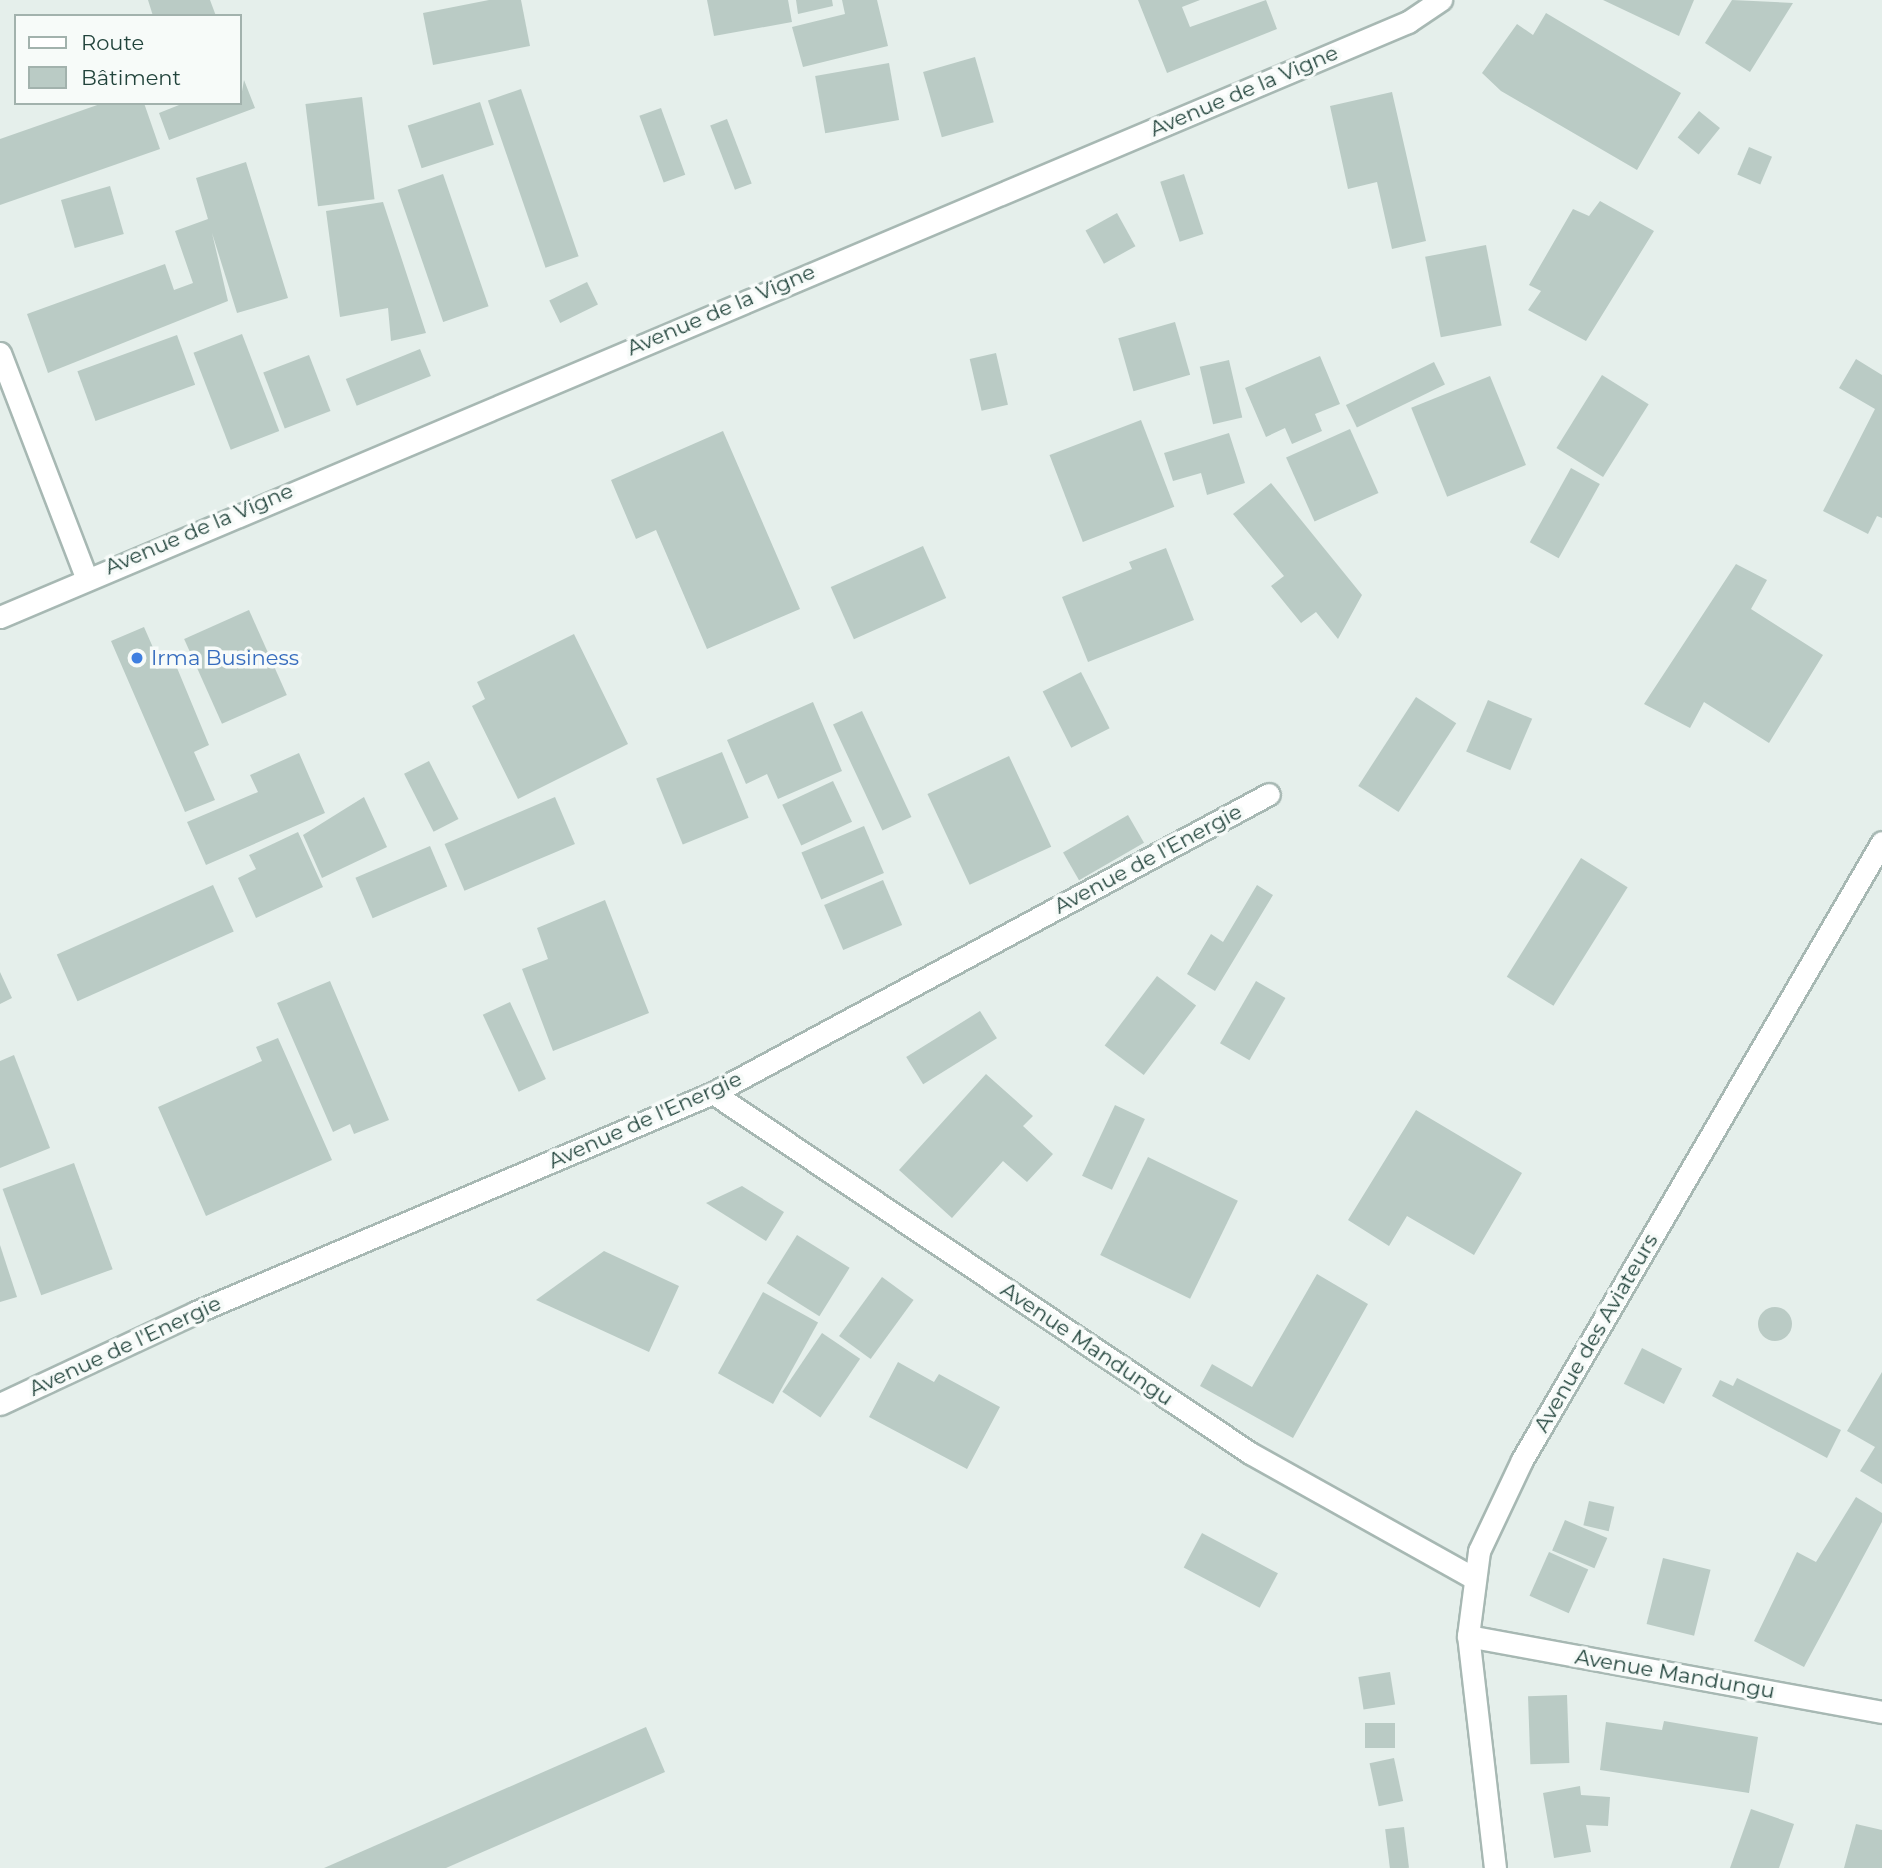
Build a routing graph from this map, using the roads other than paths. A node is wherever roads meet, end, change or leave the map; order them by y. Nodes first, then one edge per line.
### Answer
1 (1441, 0) edge
2 (0, 353) edge
3 (86, 577) junction
4 (0, 617) edge
5 (1269, 794) dead end
6 (1882, 842) edge
7 (713, 1093) junction
8 (0, 1404) edge
9 (1472, 1577) junction
10 (1468, 1636) junction
11 (1882, 1712) edge
12 (1495, 1868) edge

1 - 3 street, Avenue de la Vigne
2 - 3 street
3 - 4 street, Avenue de la Vigne
5 - 7 street, Avenue de l'Energie
6 - 9 street, Avenue des Aviateurs
7 - 8 street, Avenue de l'Energie
7 - 9 street, Avenue Mandungu
9 - 10 street, Avenue des Aviateurs
10 - 11 street, Avenue Mandungu
10 - 12 street, Avenue des Aviateurs

